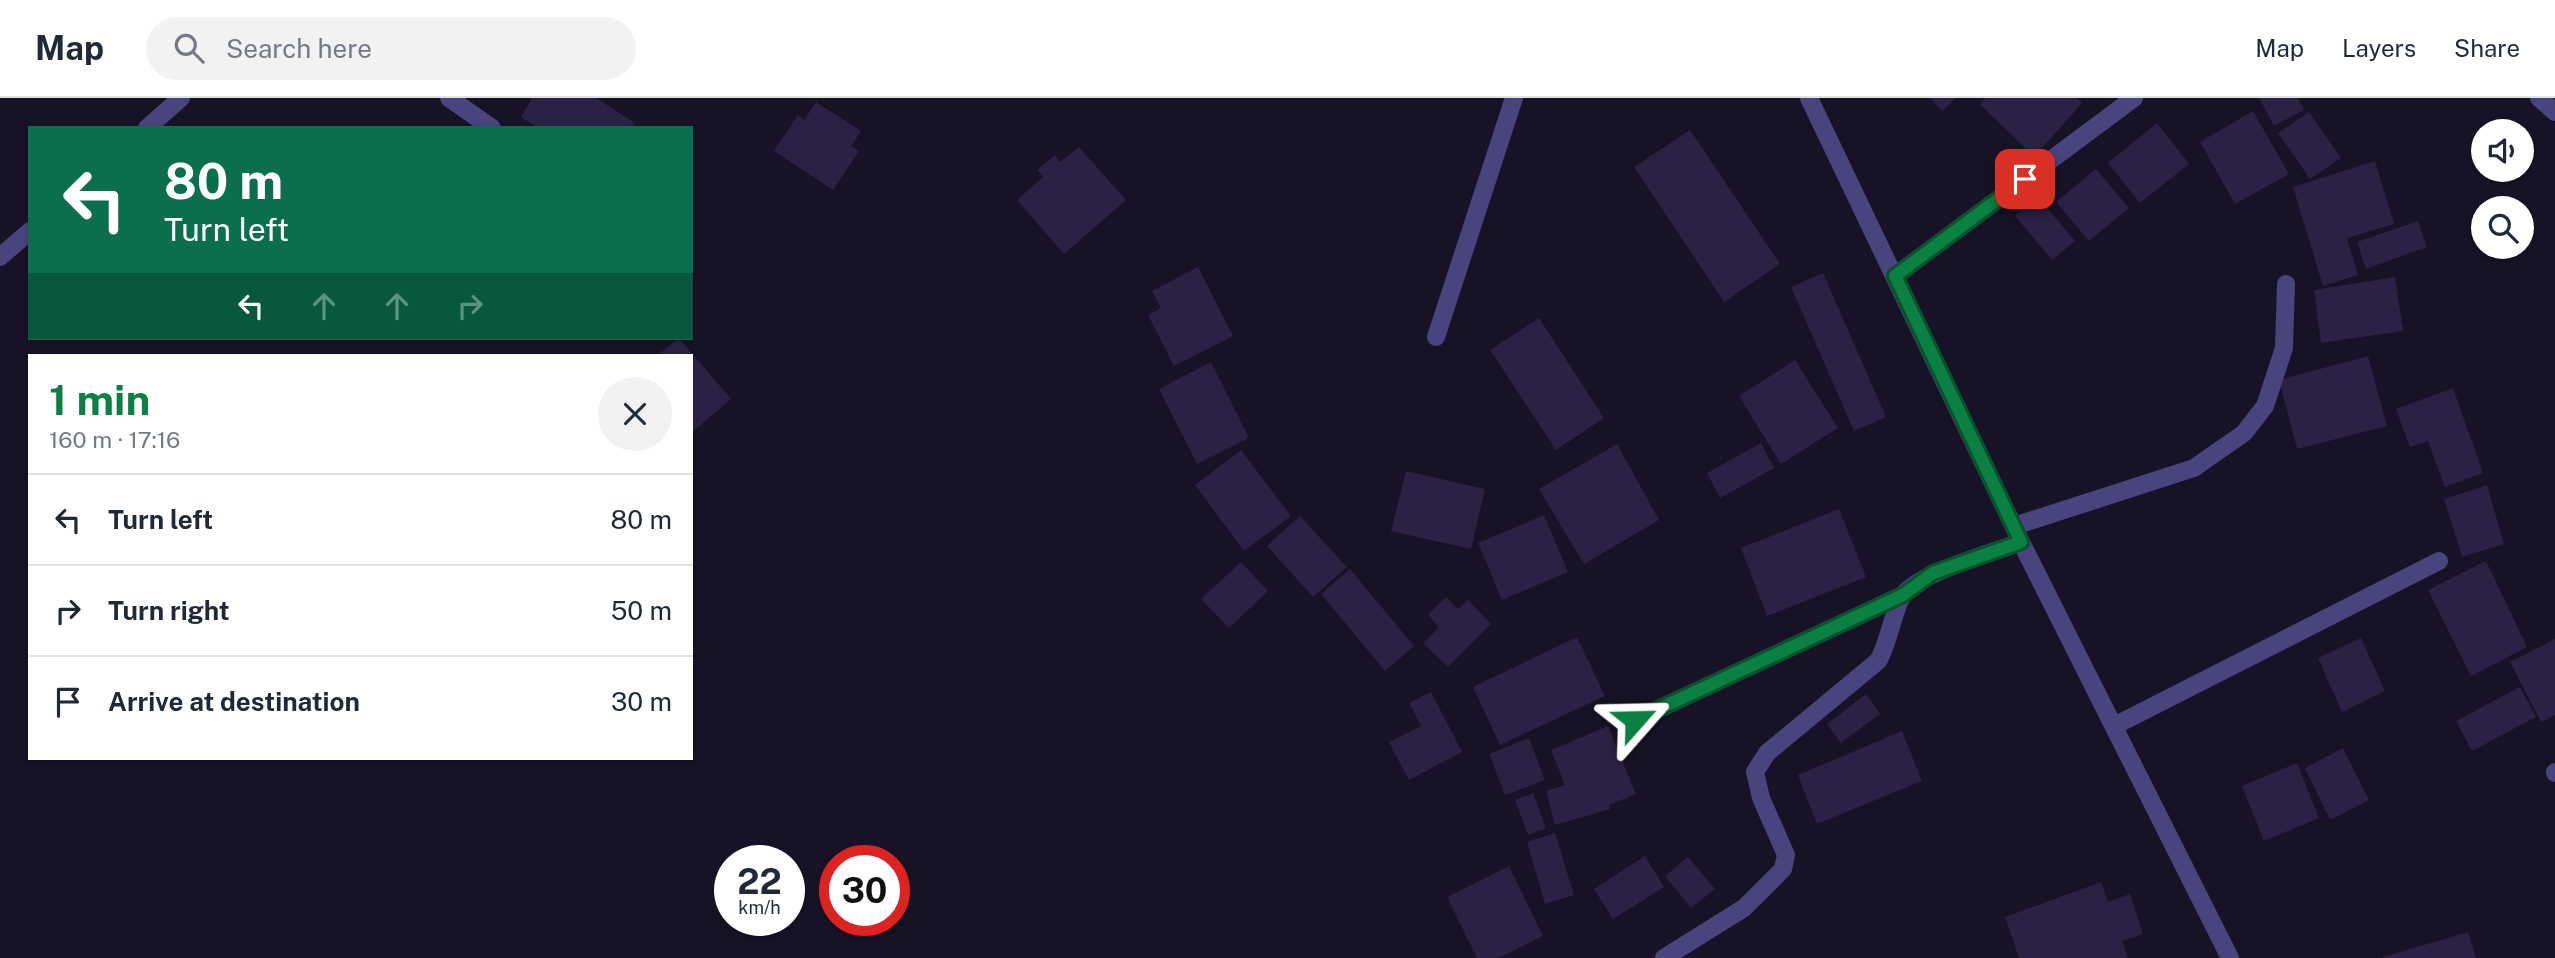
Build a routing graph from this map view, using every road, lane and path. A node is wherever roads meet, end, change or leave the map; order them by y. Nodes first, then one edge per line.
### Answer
1 (181, 98) edge
2 (449, 98) edge
3 (1514, 98) edge
4 (1809, 98) edge
5 (2134, 98) edge
6 (2539, 98) edge
7 (2555, 112) edge
8 (149, 126) edge
9 (489, 126) edge
10 (28, 233) edge
11 (0, 257) edge
12 (1895, 276) junction
13 (2286, 284) dead end
14 (1436, 337) dead end
15 (2018, 534) junction
16 (2439, 561) dead end
17 (1903, 595) junction
18 (1635, 720) dead end
19 (2114, 726) junction
20 (1664, 958) edge
21 (2230, 958) edge

1 - 8 street
2 - 9 street
3 - 14 street
4 - 12 street
5 - 12 street
6 - 7 street
10 - 11 street
12 - 15 street
13 - 15 street
15 - 17 street
15 - 19 street
16 - 19 street
17 - 18 street
17 - 20 street
19 - 21 street

